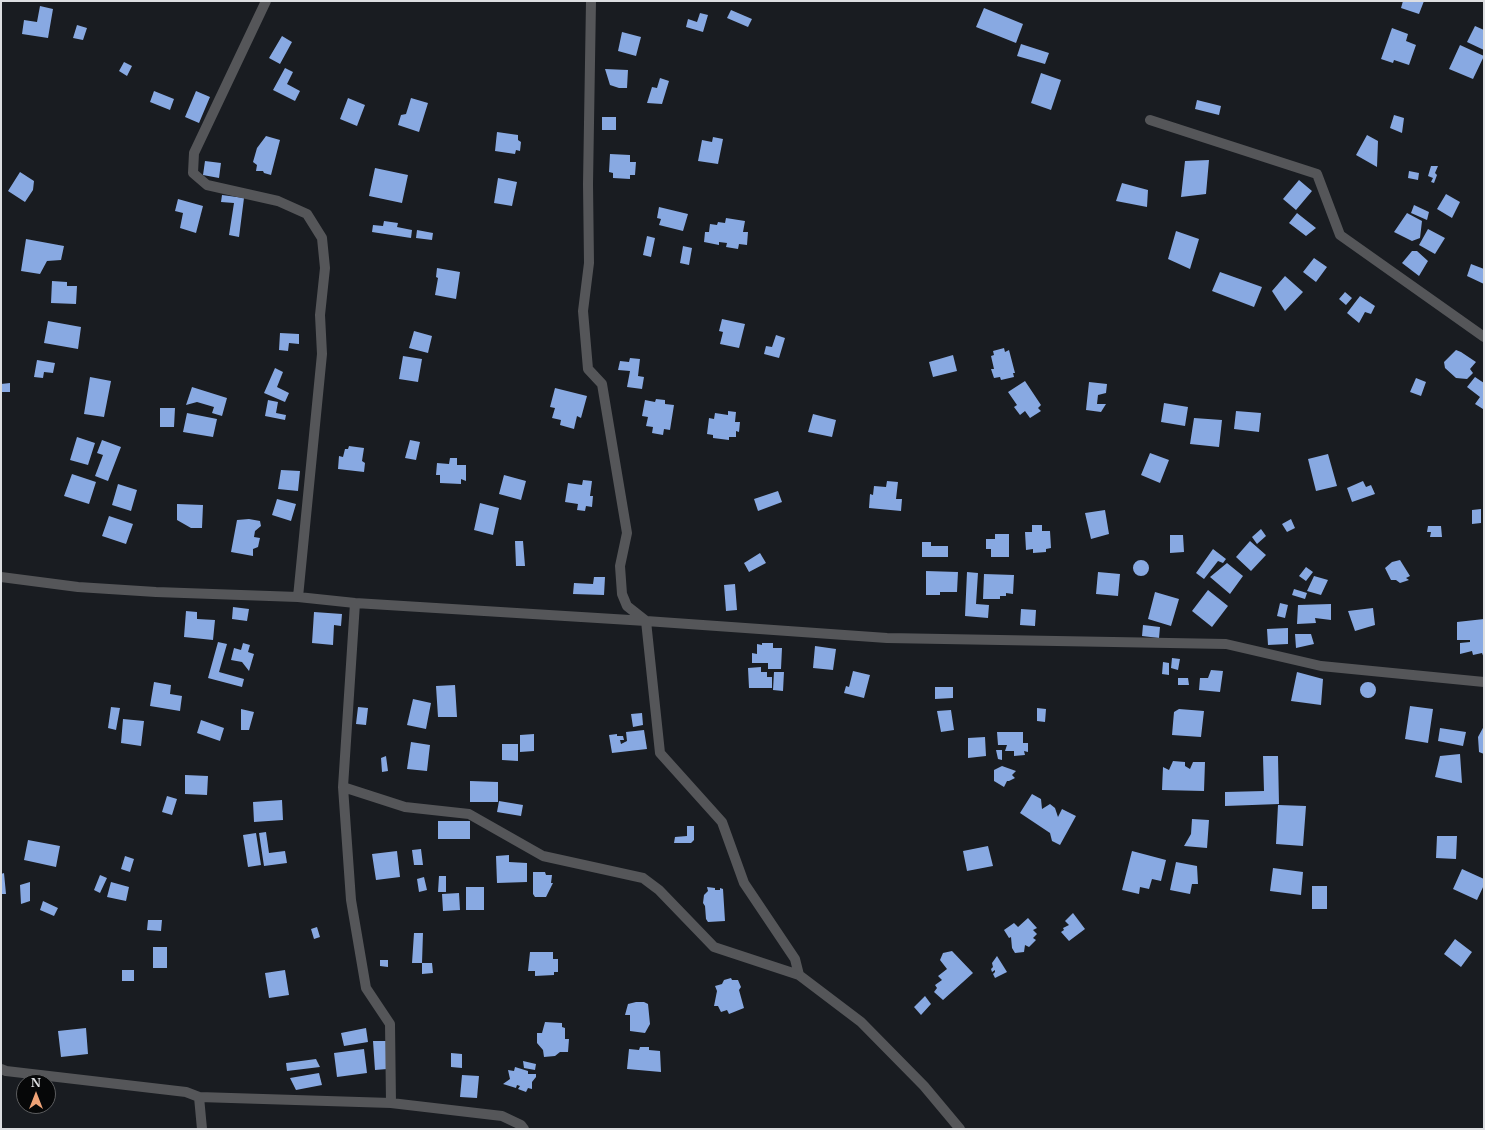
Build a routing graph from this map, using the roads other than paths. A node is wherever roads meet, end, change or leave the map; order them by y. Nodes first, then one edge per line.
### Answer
1 (266, 1) edge
2 (591, 1) edge
3 (1150, 120) dead end
4 (1484, 337) edge
5 (1, 578) edge
6 (298, 597) junction
7 (355, 603) junction
8 (646, 621) junction
9 (1484, 682) edge
10 (343, 787) junction
11 (799, 975) junction
12 (1, 1069) edge
13 (199, 1097) junction
14 (391, 1102) junction
15 (202, 1129) edge
16 (524, 1129) edge
17 (960, 1129) edge

1 - 6 street
2 - 8 street
3 - 4 street
5 - 6 street
6 - 7 street
7 - 8 street
7 - 10 street
8 - 9 street
8 - 11 street
10 - 11 street
10 - 14 street
11 - 17 street
12 - 13 street
13 - 14 street
13 - 15 street
14 - 16 street

